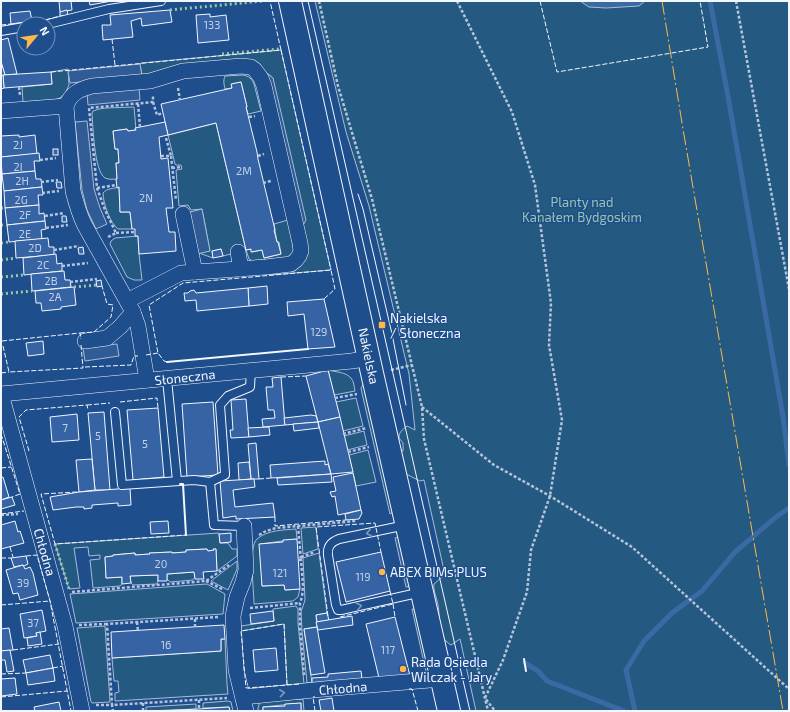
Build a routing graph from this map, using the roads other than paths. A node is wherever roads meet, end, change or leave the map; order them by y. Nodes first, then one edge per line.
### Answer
1 (162, 1) edge
2 (290, 1) edge
3 (56, 22) edge
4 (16, 29) edge
5 (1, 31) edge
6 (66, 106) junction
7 (1, 111) edge
8 (184, 214) road end
9 (238, 252) dead end
10 (241, 269) junction
11 (194, 272) junction
12 (130, 307) junction
13 (85, 341) dead end
14 (369, 358) junction
15 (251, 370) junction
16 (167, 379) junction
17 (147, 380) junction
18 (1, 394) edge
19 (115, 412) dead end
20 (177, 481) junction
21 (210, 482) junction
22 (407, 525) junction
23 (244, 526) joint
24 (422, 592) junction
25 (442, 679) junction
26 (244, 704) edge
27 (86, 708) edge
28 (450, 711) edge

1 - 3 lane
2 - 14 main road, Nakielska
4 - 5 lane
6 - 7 street
6 - 10 street
6 - 12 street
8 - 11 street
9 - 10 street
10 - 11 street
11 - 12 street
12 - 13 street
12 - 17 street
14 - 15 street, Słoneczna
14 - 22 main road, Nakielska
15 - 16 street, Słoneczna
15 - 21 lane
16 - 17 street, Słoneczna
16 - 20 lane
17 - 18 street, Słoneczna
18 - 27 street, Chłodna
19 - 20 lane
20 - 21 lane
21 - 23 lane
22 - 24 main road, Nakielska
22 -> 24 lane
23 - 26 street
24 - 25 main road, Nakielska
26 -> 25 street, Chłodna
25 - 28 main road, Nakielska

